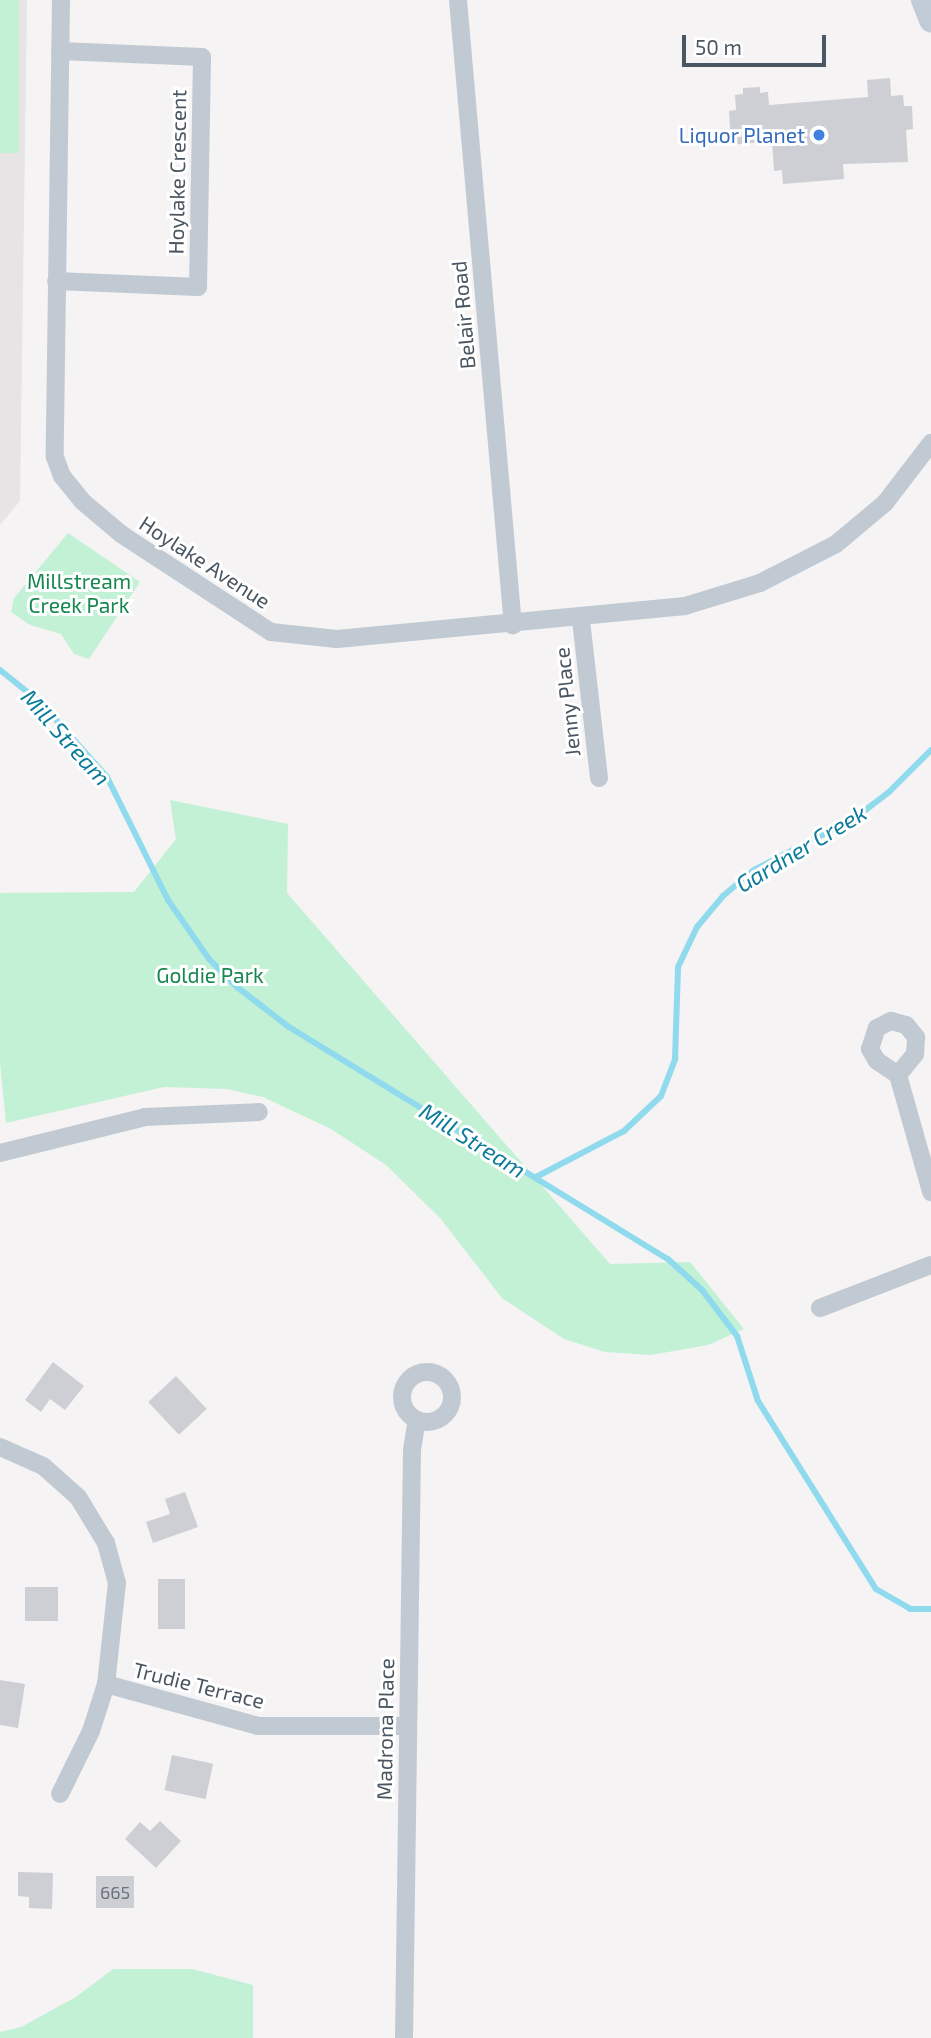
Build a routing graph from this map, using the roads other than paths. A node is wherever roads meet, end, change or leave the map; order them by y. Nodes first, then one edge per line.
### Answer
1 (61, 0) edge
2 (457, 0) edge
3 (923, 0) edge
4 (931, 20) edge
5 (60, 51) junction
6 (56, 281) junction
7 (931, 443) edge
8 (581, 620) junction
9 (513, 626) junction
10 (599, 778) dead end
11 (898, 1075) dead end
12 (259, 1112) dead end
13 (0, 1153) edge
14 (931, 1192) edge
15 (931, 1265) edge
16 (820, 1308) dead end
17 (417, 1420) dead end
18 (0, 1447) edge
19 (106, 1684) junction
20 (408, 1726) junction
21 (60, 1794) dead end
22 (404, 2038) edge

1 - 5 street, Hoylake Avenue
2 - 9 street, Belair Road
3 - 4 main road
5 - 6 street, Hoylake Avenue
5 - 6 street, Hoylake Crescent
6 - 9 street, Hoylake Avenue
7 - 8 street, Hoylake Avenue
8 - 9 street, Hoylake Avenue
8 - 10 street, Jenny Place
11 - 14 street
12 - 13 street
15 - 16 street
17 - 20 street, Madrona Place
18 - 19 street
19 - 20 street, Trudie Terrace
19 - 21 street
20 - 22 street, Madrona Place

